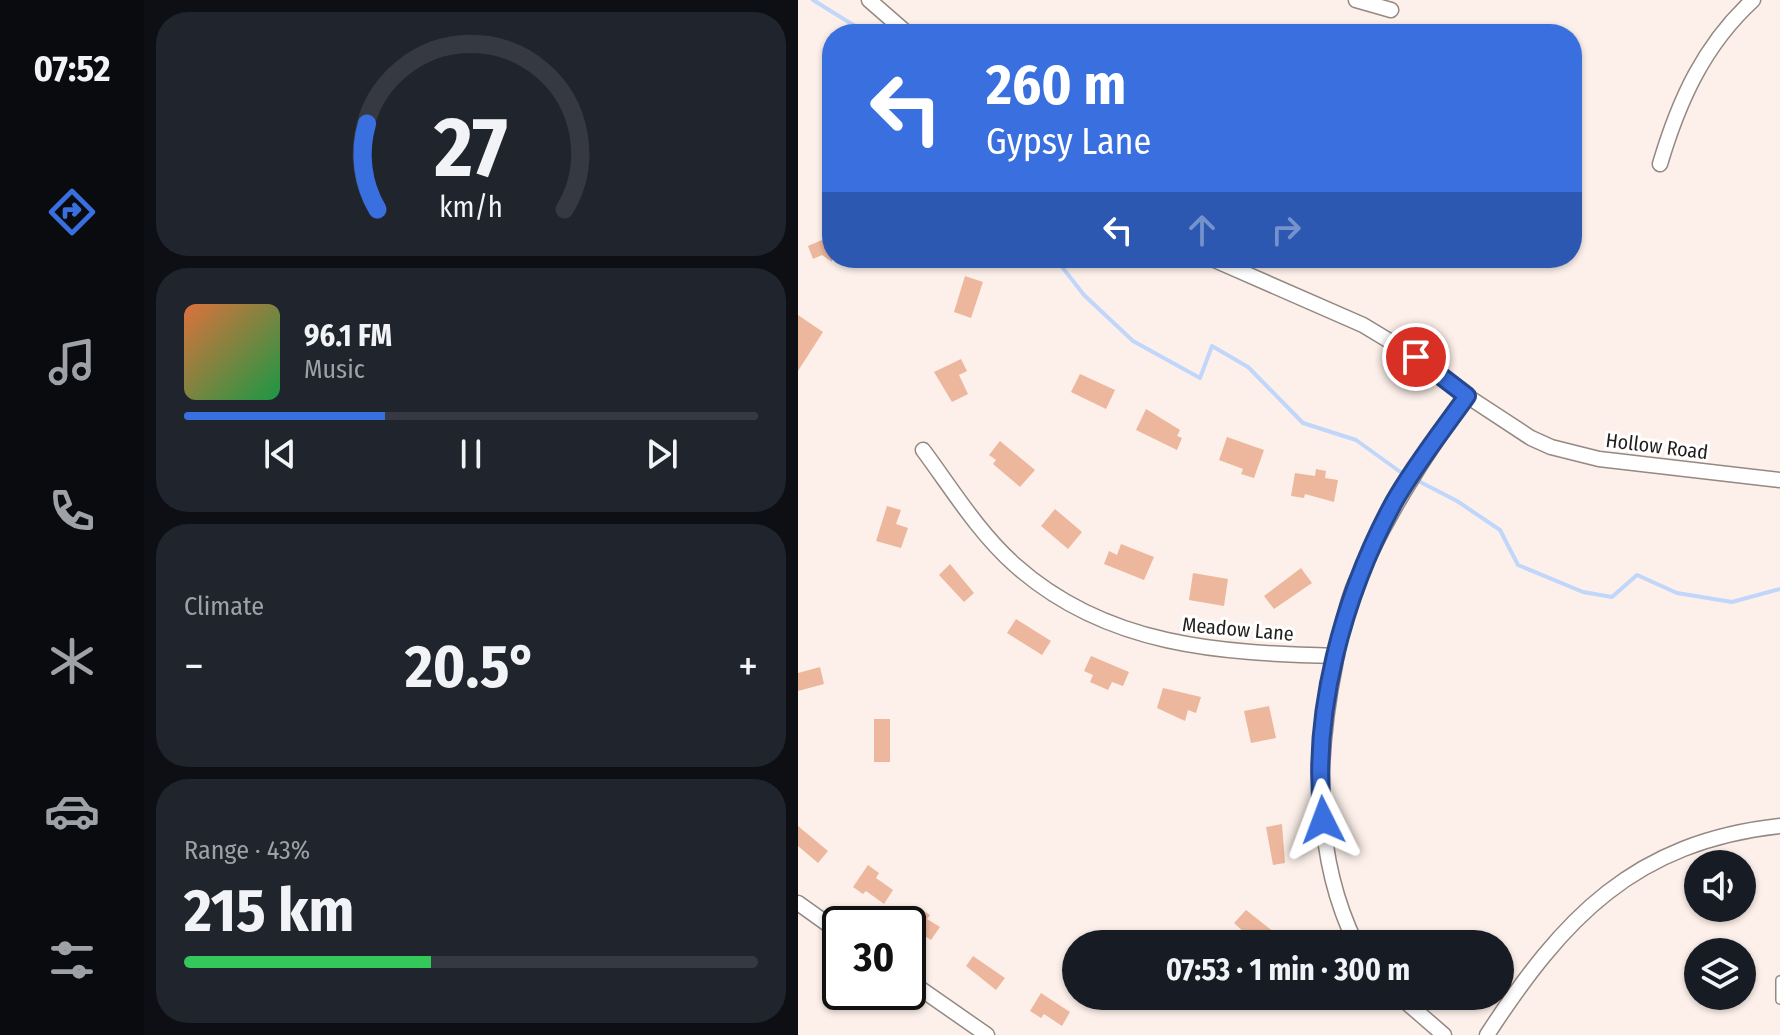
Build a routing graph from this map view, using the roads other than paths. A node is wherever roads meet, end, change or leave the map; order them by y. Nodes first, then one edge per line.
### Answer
1 (869, 0) edge
2 (1356, 0) edge
3 (1753, 0) edge
4 (1391, 10) dead end
5 (897, 24) edge
6 (1660, 164) dead end
7 (1233, 268) edge
8 (1467, 396) junction
9 (923, 450) dead end
10 (1780, 480) edge
11 (1337, 656) junction
12 (1780, 826) edge
13 (798, 903) edge
14 (822, 920) edge
15 (1349, 930) edge
16 (1780, 980) edge
17 (926, 993) edge
18 (1780, 1000) edge
19 (1415, 1010) edge
20 (987, 1035) edge
21 (1444, 1035) edge
22 (1487, 1035) edge

1 - 5 street
2 - 4 street
3 - 6 street
7 - 8 street, Hollow Road
8 - 10 street, Hollow Road
8 - 11 street
9 - 11 street, Meadow Lane
11 - 15 street
12 - 22 street
13 - 14 street
16 - 18 lane
17 - 20 street
19 - 21 street

